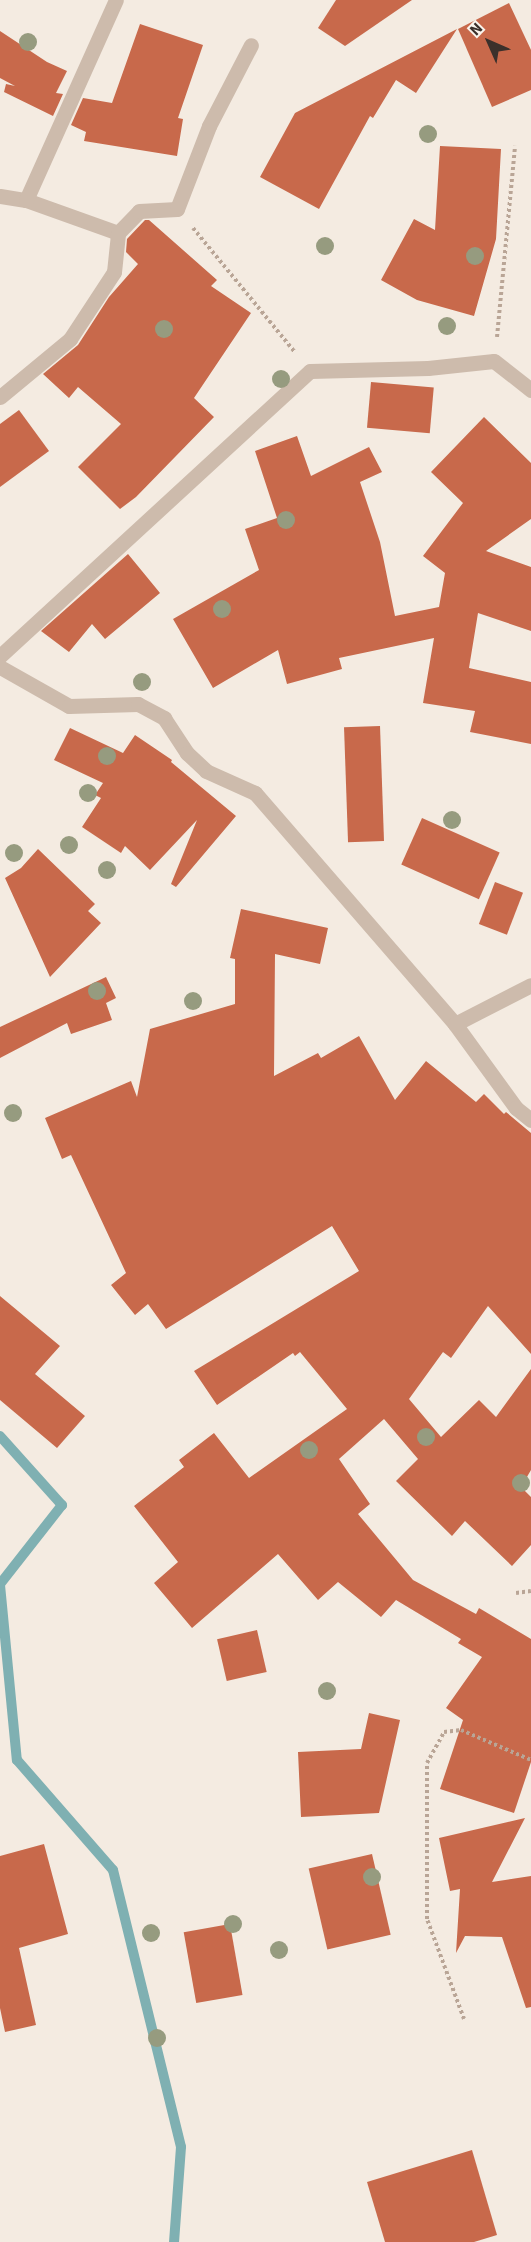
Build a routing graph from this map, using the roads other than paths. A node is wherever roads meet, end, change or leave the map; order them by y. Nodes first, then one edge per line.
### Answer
1 (116, 0) edge
2 (251, 45) dead end
3 (0, 196) edge
4 (26, 200) junction
5 (118, 233) junction
6 (531, 390) edge
7 (0, 397) edge
8 (0, 656) edge
9 (0, 668) edge
10 (531, 985) edge
11 (455, 1024) junction
12 (531, 1120) edge

1 - 4 street
2 - 5 street
3 - 4 street
4 - 5 street
5 - 7 street
6 - 8 street
9 - 11 street
10 - 11 street
11 - 12 street

